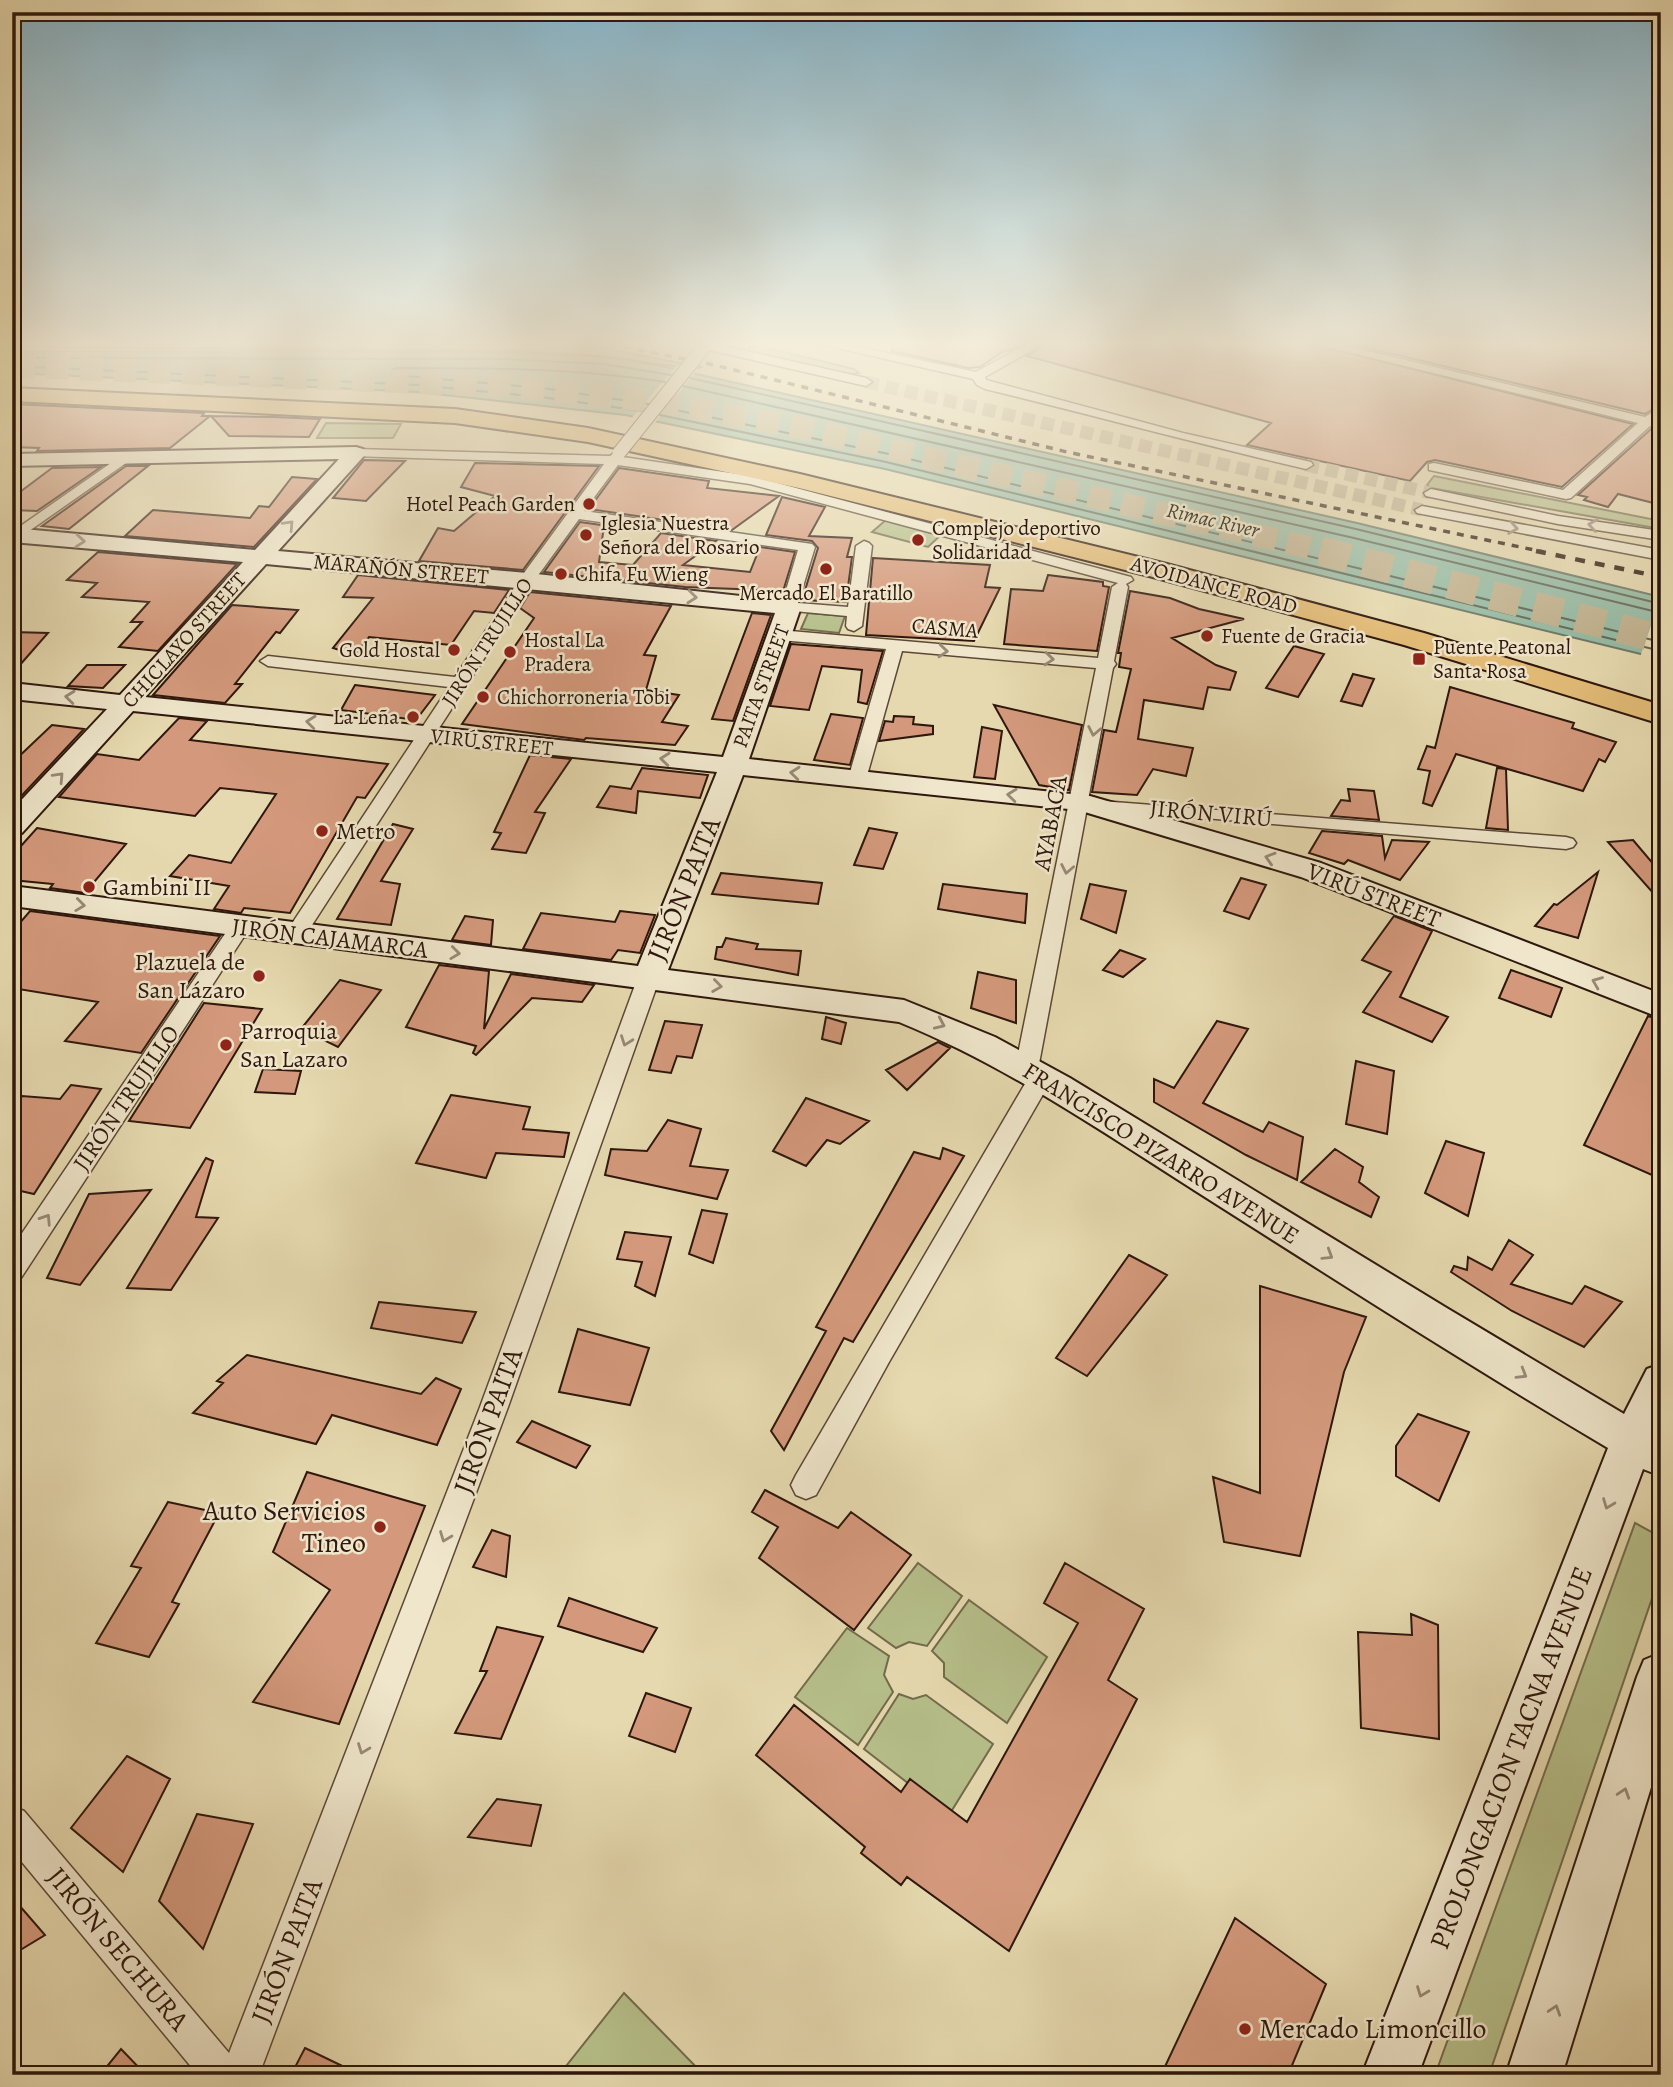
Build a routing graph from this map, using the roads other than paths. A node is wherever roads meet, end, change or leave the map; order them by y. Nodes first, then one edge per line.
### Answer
1 (617, 441) edge
2 (629, 441) edge
3 (678, 441) edge
4 (1203, 441) edge
5 (1632, 441) edge
6 (356, 453) junction
7 (616, 457) junction
8 (12, 460) edge
9 (121, 460) junction
10 (1306, 465) tunnel mouth
11 (1434, 467) tunnel mouth
12 (1431, 493) tunnel mouth
13 (1422, 510) tunnel mouth
14 (1513, 511) junction
15 (575, 514) junction
16 (1488, 523) junction
17 (1661, 536) edge
18 (14, 537) edge
19 (864, 546) dead end
20 (1075, 550) junction
21 (1661, 555) edge
22 (261, 556) junction
23 (527, 580) junction
24 (789, 607) junction
25 (857, 612) junction
26 (779, 635) junction
27 (851, 643) junction
28 (895, 647) junction
29 (268, 661) dead end
30 (1108, 664) junction
31 (461, 683) junction
32 (12, 691) edge
33 (1661, 696) edge
34 (127, 703) junction
35 (1661, 715) edge
36 (1661, 733) edge
37 (427, 735) junction
38 (733, 766) junction
39 (858, 779) junction
40 (1080, 802) junction
41 (12, 827) edge
42 (1566, 843) dead end
43 (12, 896) edge
44 (240, 927) junction
45 (296, 934) junction
46 (649, 977) junction
47 (1661, 1007) edge
48 (1034, 1073) junction
49 (12, 1270) edge
50 (1661, 1382) edge
51 (1646, 1449) edge
52 (806, 1485) dead end
53 (1661, 1678) edge
54 (12, 1823) edge
55 (223, 2075) edge
56 (240, 2075) edge
57 (1390, 2075) edge
58 (1534, 2075) edge

1 - 20 highway, AVOIDANCE ROAD
2 - 7 street, JIRÓN TRUJILLO, bridge
3 - 33 highway, AVOIDANCE ROAD
4 - 10 street
5 - 11 street
6 - 7 street
6 - 9 main road
22 -> 6 main road, CHICLAYO STREET
7 - 15 street, JIRÓN TRUJILLO
7 - 30 street, AYABACA
8 - 9 main road
9 - 18 street
12 - 14 street
13 - 16 street
14 - 16 street
17 -> 14 street
15 - 23 street, JIRÓN TRUJILLO
15 - 24 street
16 -> 21 street
18 -> 22 main road, MARAÑÓN STREET
19 - 25 street
20 - 35 highway, AVOIDANCE ROAD
20 - 36 highway
22 - 23 main road, MARAÑÓN STREET
22 - 34 main road, CHICLAYO STREET
23 -> 24 main road, MARAÑÓN STREET
23 - 31 street, JIRÓN TRUJILLO
24 - 25 street
24 - 26 main road, PAITA STREET
25 - 27 street
26 - 27 street, CASMA
26 - 38 main road, PAITA STREET
27 - 28 street, CASMA
28 -> 30 street, CASMA
28 - 39 street
29 - 31 street
30 -> 40 street, AYABACA
31 - 37 street, JIRÓN TRUJILLO
34 -> 32 main road, VIRÚ STREET
37 -> 34 main road, VIRÚ STREET
41 -> 34 main road, CHICLAYO STREET
38 -> 37 main road, VIRÚ STREET
37 - 45 street, JIRÓN TRUJILLO
39 -> 38 main road, VIRÚ STREET
38 - 46 main road, JIRÓN PAITA
40 -> 39 main road, JIRÓN VIRÚ
40 - 42 street, JIRÓN VIRÚ
47 -> 40 main road, VIRÚ STREET
40 -> 48 street, AYABACA
43 -> 44 main road, JIRÓN CAJAMARCA
44 - 45 main road, JIRÓN CAJAMARCA
49 -> 44 street, JIRÓN TRUJILLO
45 -> 46 main road, JIRÓN CAJAMARCA
46 -> 48 main road, FRANCISCO PIZARRO AVENUE
46 -> 56 street, JIRÓN PAITA
48 -> 51 main road, FRANCISCO PIZARRO AVENUE
48 - 52 street, AYABACA
50 - 51 main road, PROLONGACION TACNA AVENUE
51 -> 57 main road, PROLONGACION TACNA AVENUE
58 -> 53 main road
54 - 55 street, JIRÓN SECHURA

